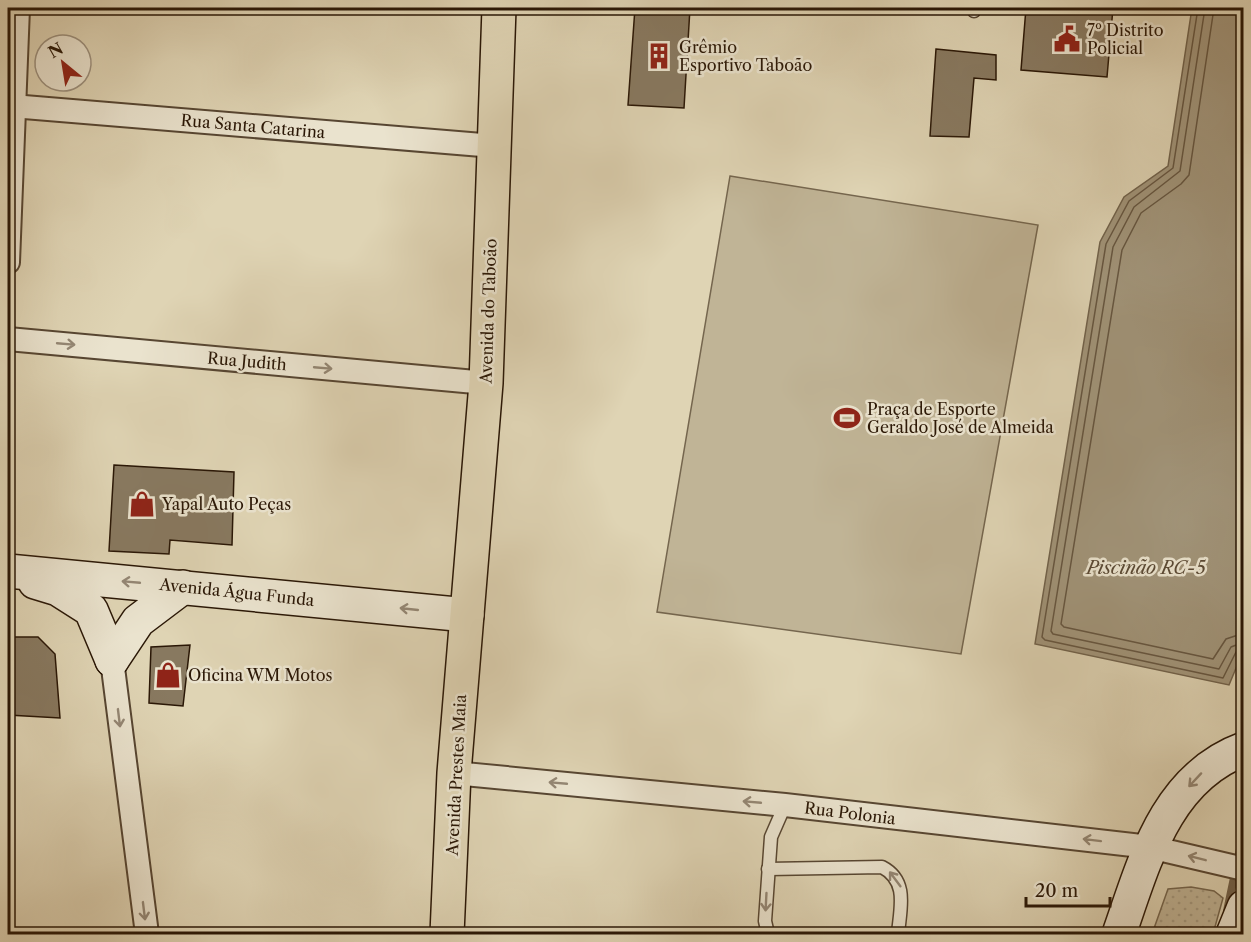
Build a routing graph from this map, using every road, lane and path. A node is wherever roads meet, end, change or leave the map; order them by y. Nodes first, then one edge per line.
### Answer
1 (18, 8) edge
2 (499, 8) edge
3 (11, 58) edge
4 (12, 106) junction
5 (494, 147) junction
6 (8, 262) edge
7 (8, 339) edge
8 (486, 383) junction
9 (8, 572) edge
10 (183, 587) junction
11 (467, 615) junction
12 (112, 660) junction
13 (1244, 749) edge
14 (454, 773) junction
15 (785, 805) junction
16 (1150, 847) junction
17 (768, 869) junction
18 (1244, 869) edge
19 (1244, 907) edge
20 (147, 934) edge
21 (447, 934) edge
22 (768, 934) edge
23 (898, 934) edge
24 (1119, 934) edge
25 (1233, 934) edge

1 - 3 street
2 - 5 main road, Avenida do Taboão
3 - 4 street
4 - 5 street, Rua Santa Catarina
4 - 6 street
5 - 8 main road, Avenida do Taboão
7 -> 8 street, Rua Judith
8 - 11 main road, Avenida do Taboão
10 -> 9 main road, Avenida Água Funda
9 - 12 main road
11 -> 10 main road, Avenida Água Funda
10 - 12 main road
11 - 14 main road, Avenida Prestes Maia
12 -> 20 street
13 -> 16 main road
15 -> 14 street, Rua Polonia
14 - 21 main road, Avenida Prestes Maia
16 -> 15 street, Rua Polonia
15 - 17 lane
18 -> 16 street, Rua Polonia
16 - 24 main road
17 -> 22 lane
23 -> 17 lane
19 - 25 main road

